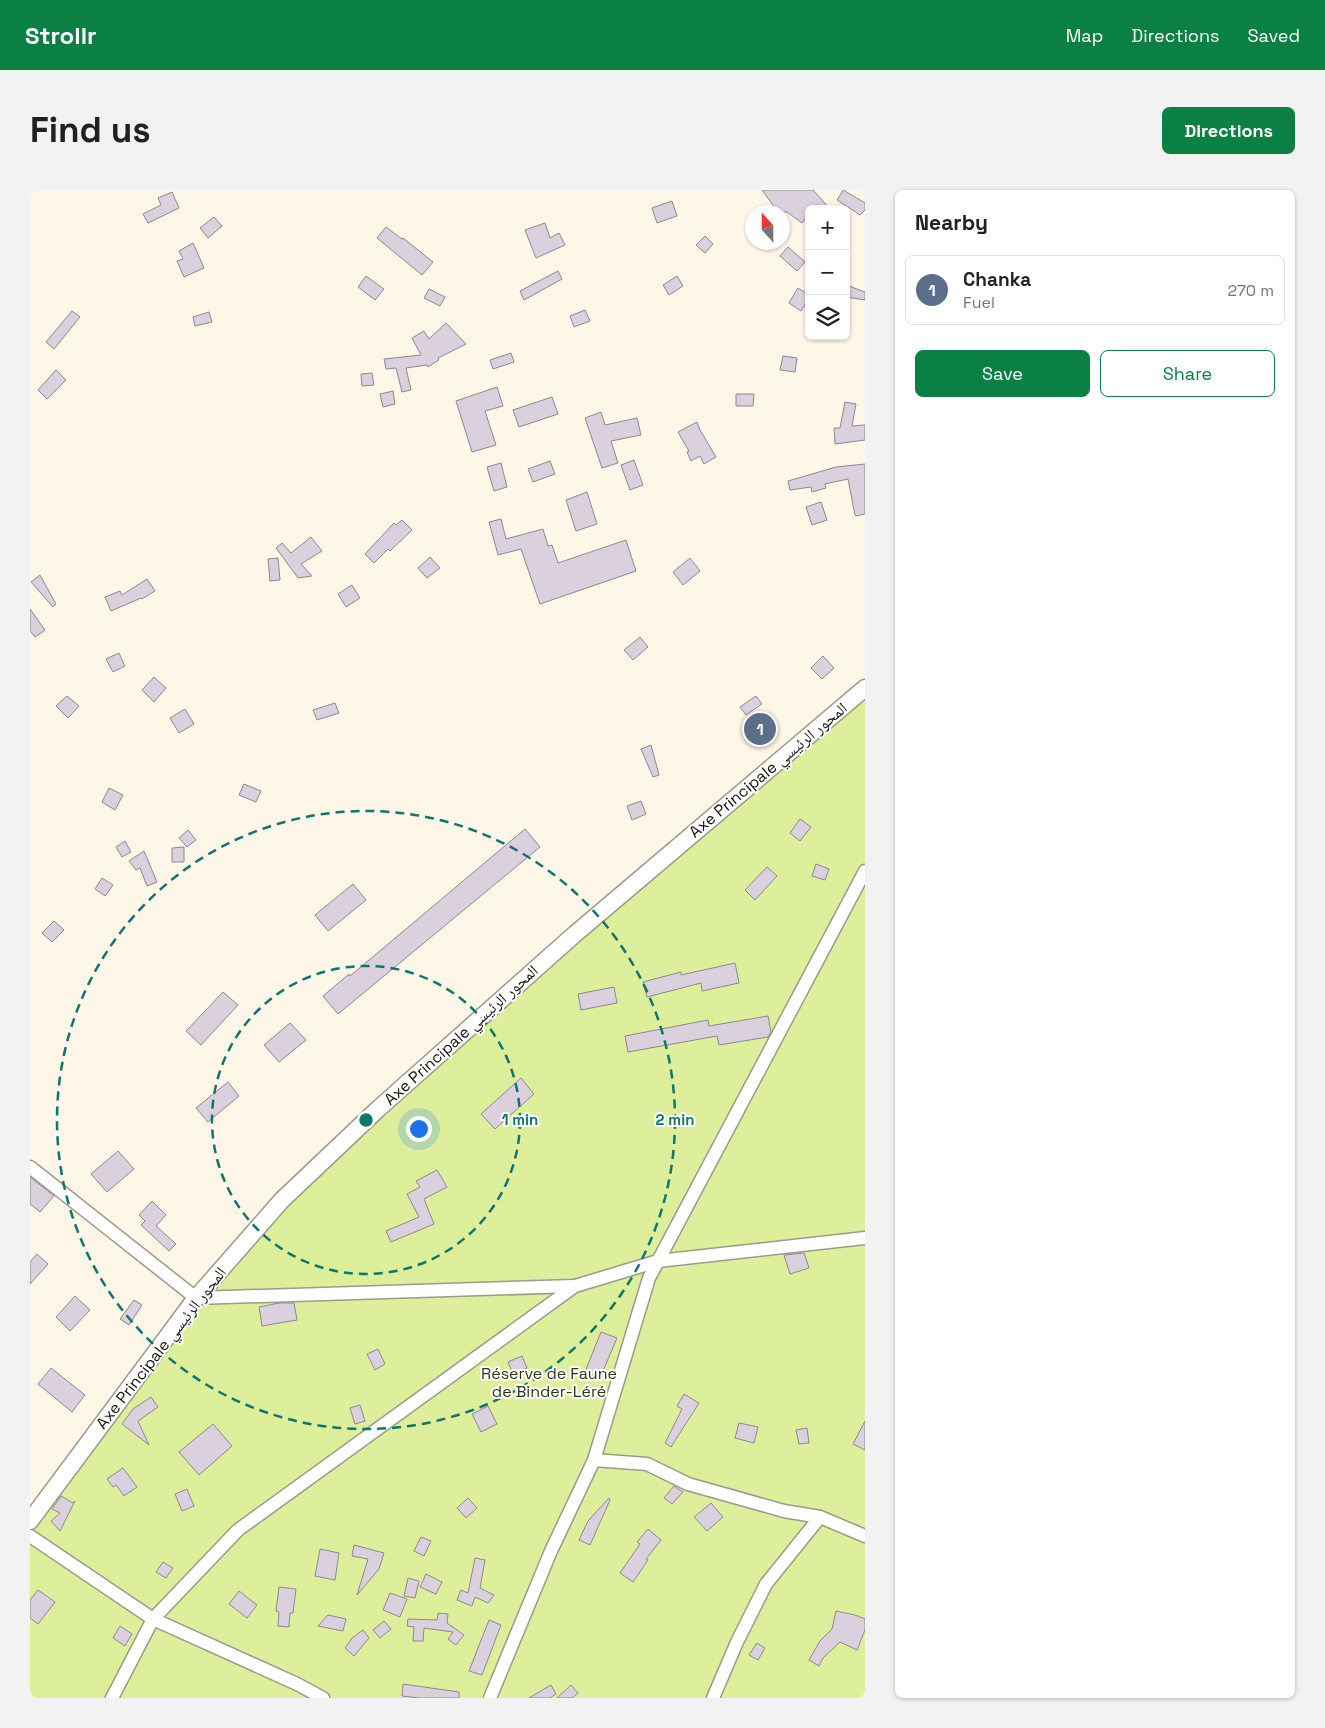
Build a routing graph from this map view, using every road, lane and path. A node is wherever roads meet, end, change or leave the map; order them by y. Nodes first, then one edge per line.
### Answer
1 (865, 688) edge
2 (865, 871) edge
3 (30, 1166) edge
4 (865, 1238) edge
5 (658, 1261) junction
6 (575, 1286) junction
7 (196, 1298) junction
8 (594, 1460) junction
9 (820, 1517) junction
10 (30, 1521) edge
11 (30, 1536) edge
12 (865, 1536) edge
13 (154, 1619) junction
14 (112, 1698) edge
15 (323, 1698) edge
16 (490, 1698) edge
17 (713, 1698) edge

1 - 7 main road, Axe Principale المحور الرئيسي
2 - 5 street
3 - 7 street
4 - 5 street
5 - 6 street
5 - 8 street
6 - 7 street
6 - 13 street
7 - 10 main road, Axe Principale المحور الرئيسي
8 - 9 street
8 - 16 street
9 - 12 street
9 - 17 street
11 - 13 street
13 - 14 street
13 - 15 street

